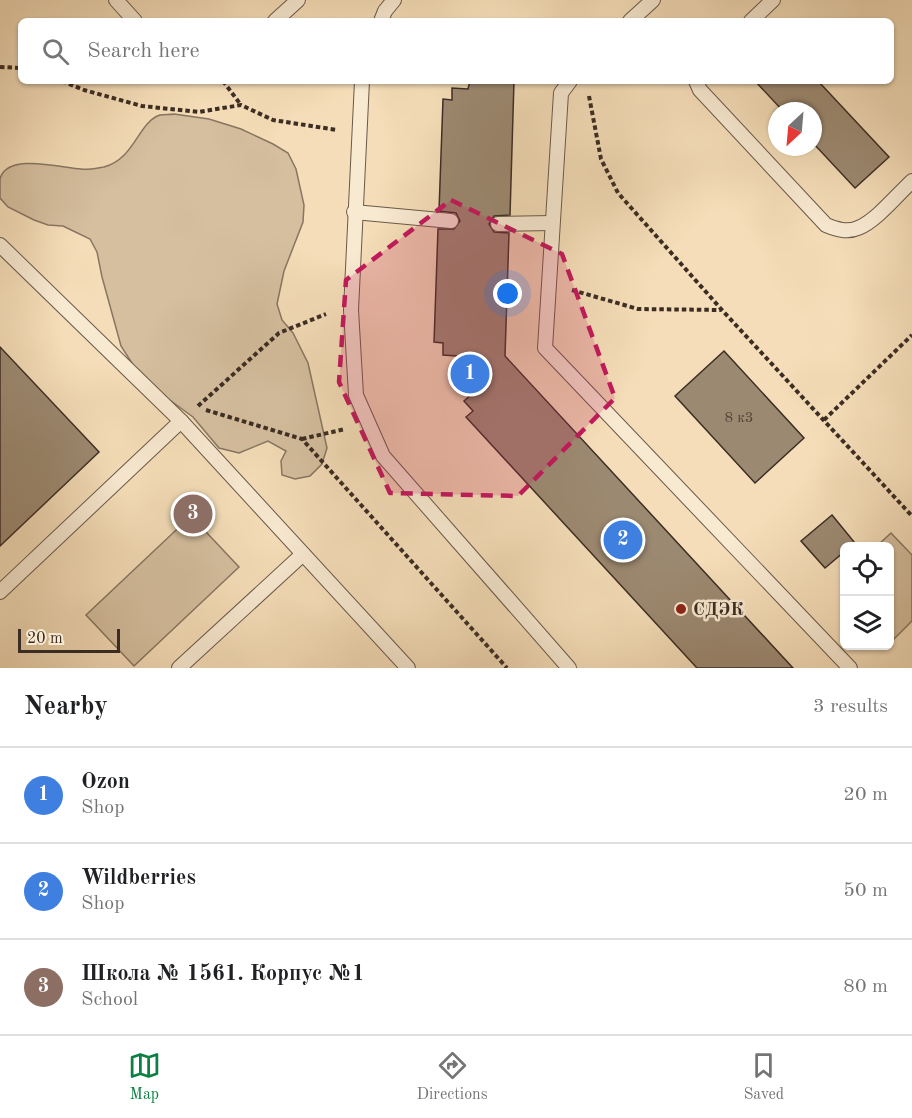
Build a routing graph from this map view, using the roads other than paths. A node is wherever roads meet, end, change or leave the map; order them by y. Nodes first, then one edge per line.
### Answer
1 (116, 0) edge
2 (298, 0) edge
3 (394, 0) edge
4 (653, 0) edge
5 (773, 0) edge
6 (132, 18) edge
7 (278, 18) edge
8 (382, 18) edge
9 (633, 18) edge
10 (754, 18) edge
11 (362, 84) edge
12 (568, 84) edge
13 (697, 84) edge
14 (912, 181) edge
15 (354, 212) junction
16 (451, 221) dead end
17 (552, 223) junction
18 (498, 224) dead end
19 (0, 245) edge
20 (181, 421) junction
21 (303, 554) junction
22 (0, 592) edge
23 (179, 668) edge
24 (408, 668) edge
25 (569, 668) edge
26 (850, 668) edge

1 - 6 lane
2 - 7 lane
3 - 8 lane
4 - 9 lane
5 - 10 lane
11 - 15 lane
12 - 17 lane
13 - 14 lane
15 - 16 lane
15 - 25 lane
17 - 18 lane
17 - 26 lane
19 - 20 lane
20 - 21 lane
20 - 22 lane
21 - 23 lane
21 - 24 lane

